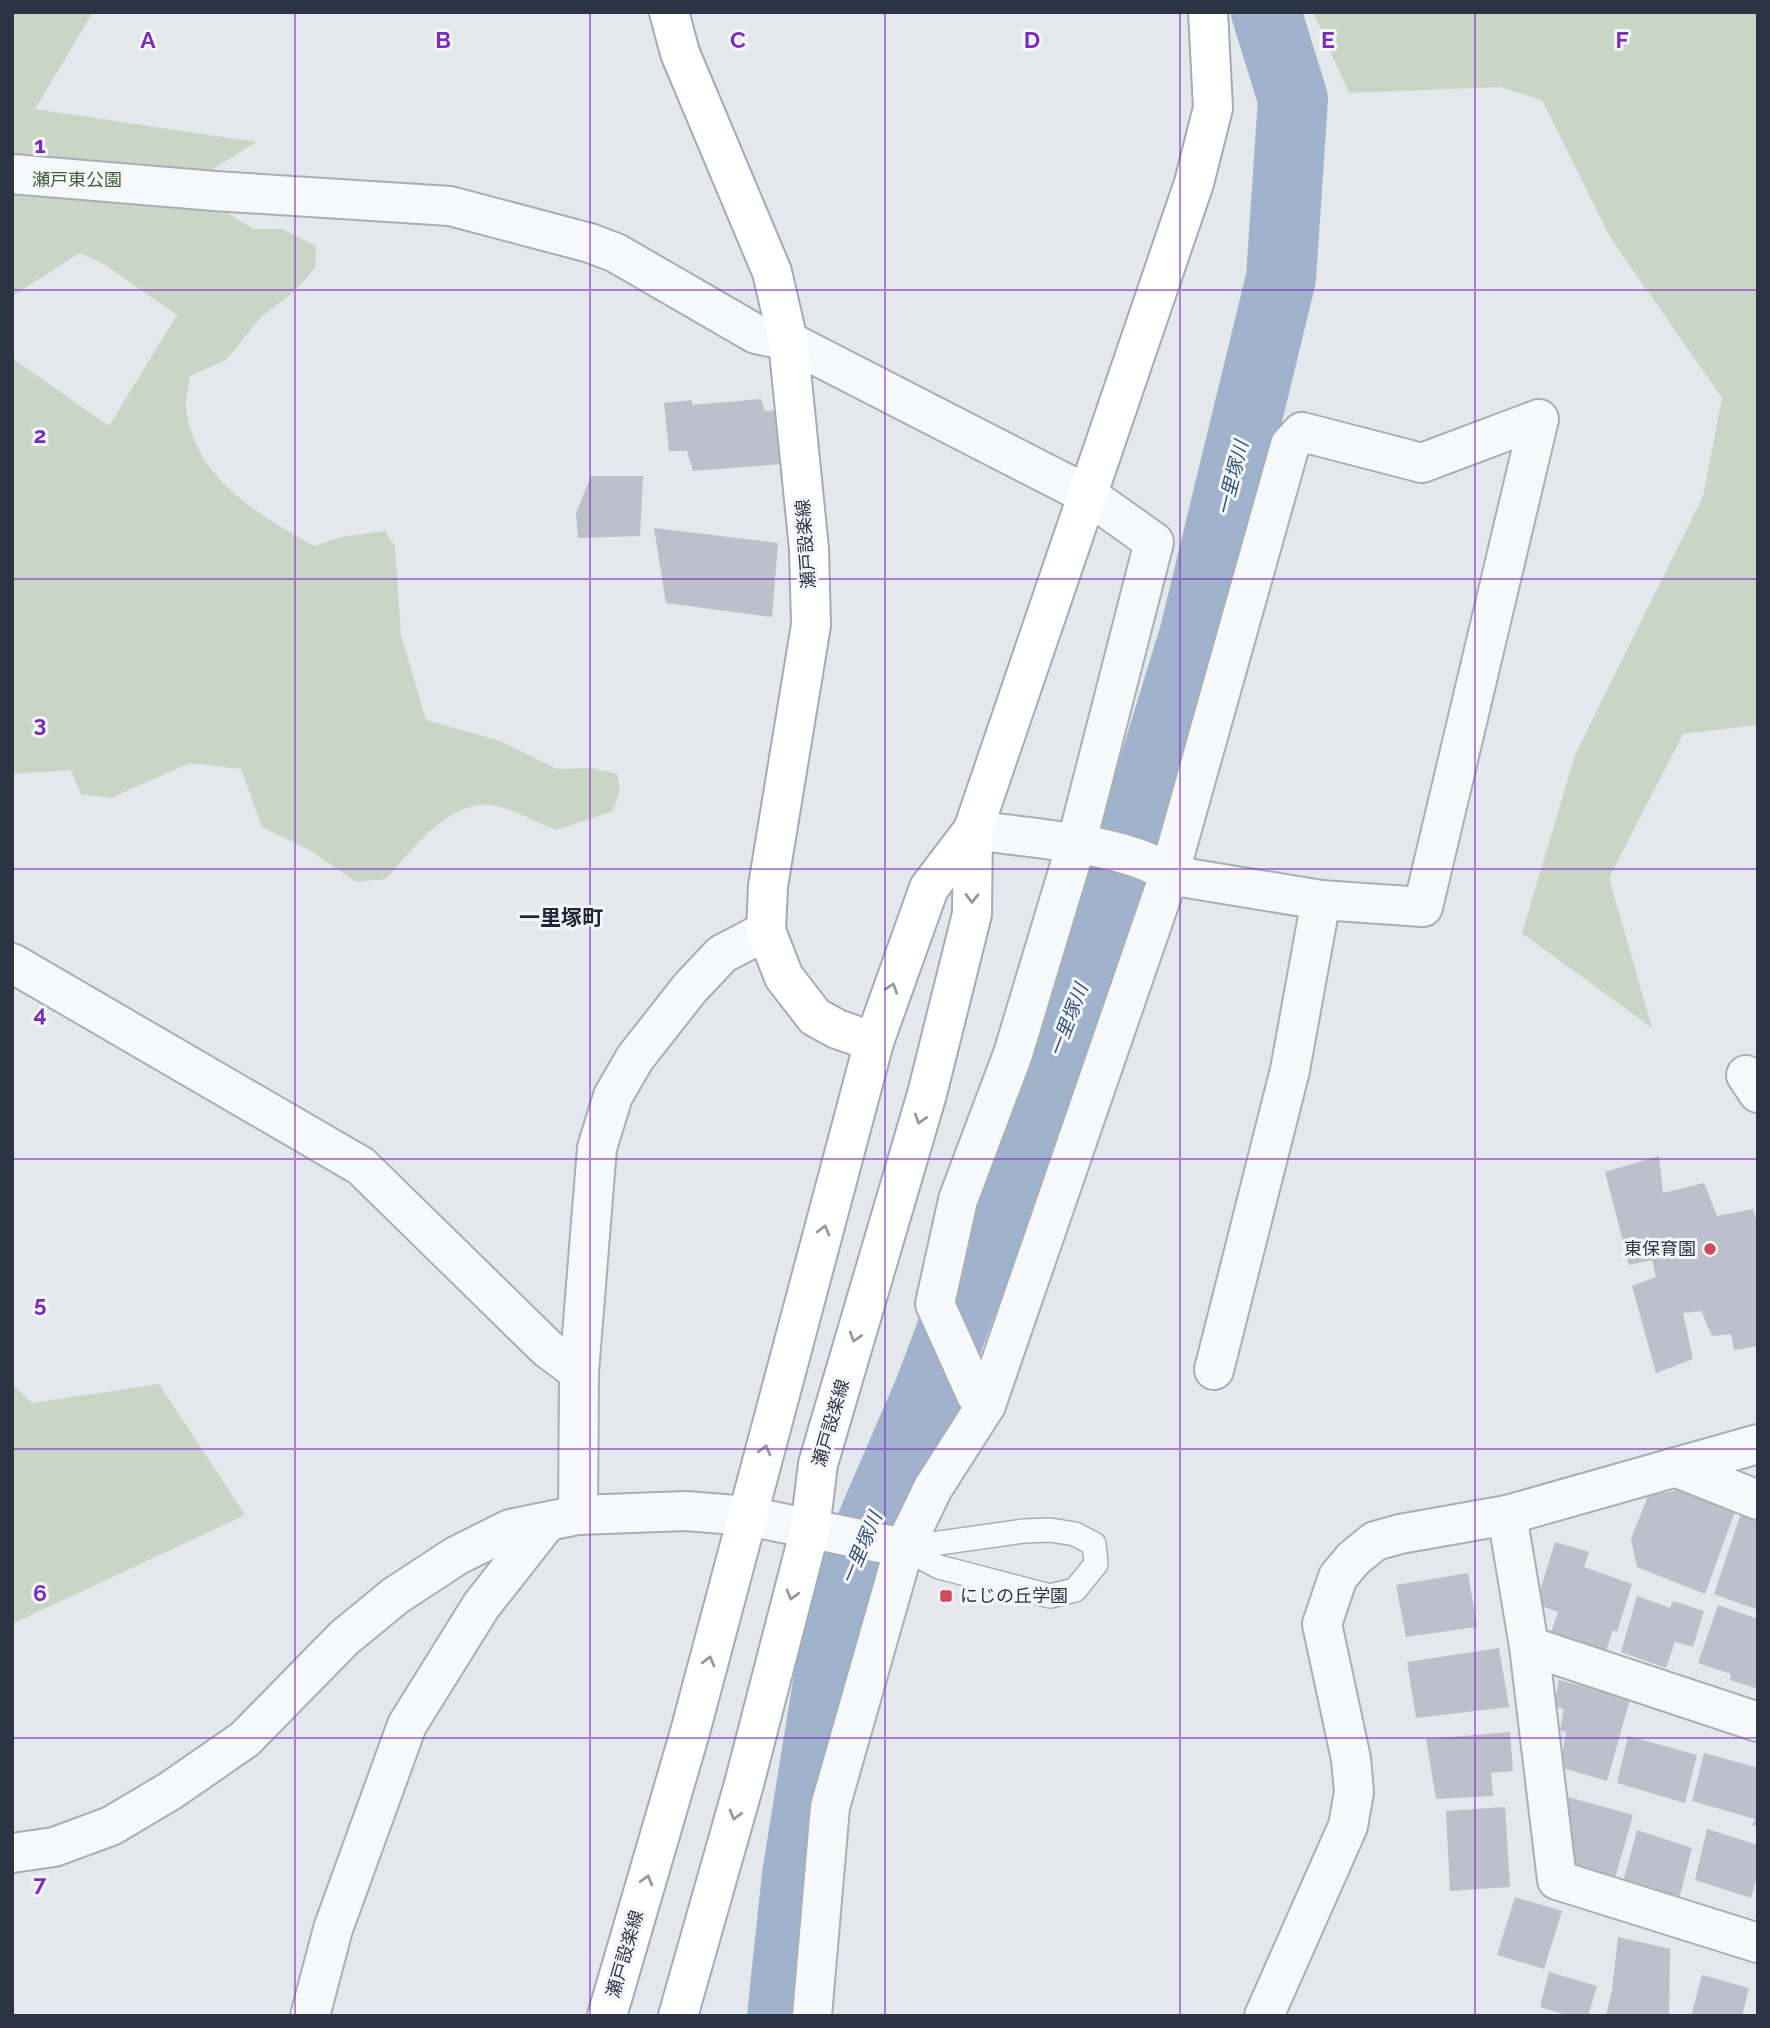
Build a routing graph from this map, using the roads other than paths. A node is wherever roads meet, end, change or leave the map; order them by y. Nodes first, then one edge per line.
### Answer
1 (669, 12) edge
2 (1208, 12) edge
3 (12, 174) edge
4 (788, 341) junction
5 (1088, 495) junction
6 (973, 830) junction
7 (1086, 846) junction
8 (1165, 870) junction
9 (1321, 900) junction
10 (766, 931) junction
11 (12, 963) edge
12 (874, 1042) junction
13 (1214, 1370) dead end
14 (579, 1372) junction
15 (981, 1400) junction
16 (1758, 1444) edge
17 (1675, 1467) junction
18 (1758, 1500) edge
19 (1507, 1515) junction
20 (748, 1516) junction
21 (562, 1519) junction
22 (810, 1529) junction
23 (900, 1547) junction
24 (1529, 1646) junction
25 (1758, 1722) edge
26 (12, 1853) edge
27 (1758, 1943) edge
28 (310, 2016) edge
29 (607, 2016) edge
30 (678, 2016) edge
31 (812, 2016) edge
32 (1264, 2016) edge

1 - 4 main road, 瀬戸設楽線
2 - 5 main road, 瀬戸設楽線
3 - 4 street
4 - 5 street
4 - 10 main road, 瀬戸設楽線
5 - 6 main road, 瀬戸設楽線
5 - 7 street
6 - 7 street
12 -> 6 main road, 瀬戸設楽線
6 -> 22 main road, 瀬戸設楽線
7 - 8 street
7 - 15 street
8 - 9 street
8 - 9 street
8 - 15 street
9 - 13 street
10 - 12 main road, 瀬戸設楽線
10 - 14 street
11 - 14 street
20 -> 12 main road, 瀬戸設楽線
14 - 21 street
15 - 23 street
16 - 17 street
17 - 18 street
17 - 19 street
19 - 24 street
19 - 32 street
20 - 21 street
20 - 22 street
29 -> 20 main road, 瀬戸設楽線
21 - 26 street
21 - 28 street
22 - 23 street
22 -> 30 main road, 瀬戸設楽線
23 - 23 lane
23 - 31 street
24 - 25 street
24 - 27 street

